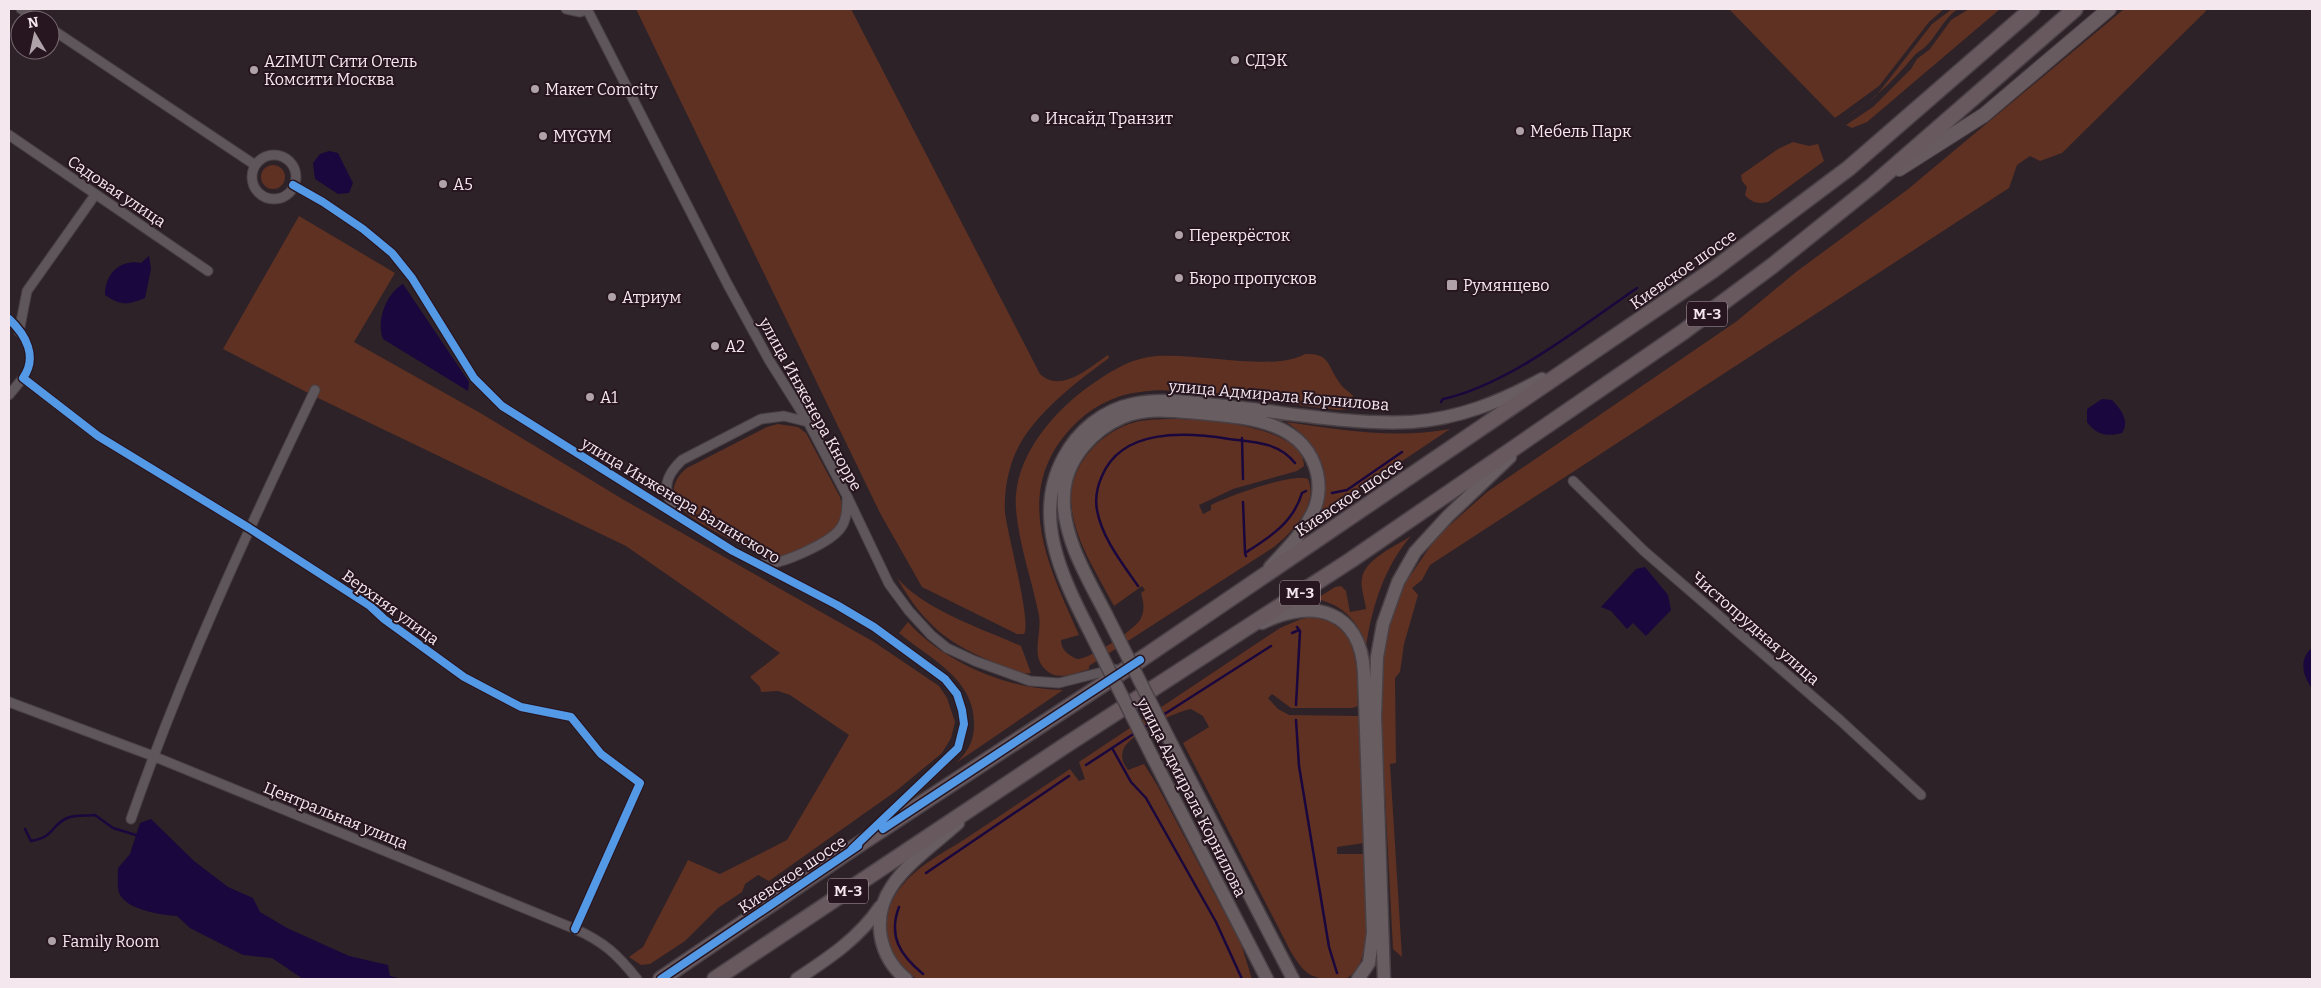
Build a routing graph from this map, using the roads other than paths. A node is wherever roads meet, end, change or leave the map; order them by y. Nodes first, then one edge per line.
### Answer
1 (566, 9) edge
2 (587, 9) edge
3 (2032, 9) edge
4 (2075, 9) edge
5 (2109, 9) edge
6 (60, 35) edge
7 (9, 135) edge
8 (255, 165) junction
9 (293, 185) junction
10 (1873, 185) junction
11 (95, 195) junction
12 (208, 270) dead end
13 (9, 320) edge
14 (19, 332) junction
15 (1619, 336) junction
16 (23, 378) junction
17 (315, 390) dead end
18 (9, 395) edge
19 (808, 422) junction
20 (1535, 434) junction
21 (1573, 481) dead end
22 (847, 496) junction
23 (677, 516) junction
24 (249, 528) junction
25 (758, 564) junction
26 (1255, 582) junction
27 (1237, 635) junction
28 (1140, 660) junction
29 (9, 702) edge
30 (153, 756) junction
31 (1921, 795) dead end
32 (980, 803) junction
33 (131, 818) dead end
34 (852, 849) junction
35 (884, 900) junction
36 (575, 929) junction
37 (1277, 946) junction
38 (1252, 951) junction
39 (636, 979) edge
40 (661, 979) edge
41 (716, 979) edge
42 (797, 979) edge
43 (906, 979) edge
44 (1258, 979) edge
45 (1267, 979) edge
46 (1293, 979) edge
47 (1304, 979) edge
48 (1358, 979) edge
49 (1384, 979) edge

1 - 2 street, улица Инженера Кнорре
2 - 19 street, улица Инженера Кнорре
3 - 15 highway, Киевское шоссе / М-3
4 - 10 highway, М-3
5 - 10 main road
6 - 8 street
7 - 11 street, Садовая улица
8 - 9 street
8 - 9 street
9 - 23 street, улица Инженера Балинского
10 - 20 highway, М-3
11 - 12 street, Садовая улица
11 - 14 street
13 - 14 street
14 - 16 street
15 - 26 highway, Киевское шоссе / М-3
15 - 38 main road, улица Адмирала Корнилова, bridge
16 - 18 street
16 - 24 street, Верхняя улица
17 - 24 street
19 - 22 street, улица Инженера Кнорре
19 - 23 street
20 - 27 highway, М-3
20 - 49 main road
21 - 31 street, Чистопрудная улица
22 - 25 street
22 - 28 street, улица Инженера Кнорре
23 - 25 street, улица Инженера Балинского
24 - 30 street
24 - 36 street, Верхняя улица
25 - 34 street, улица Инженера Балинского
26 - 28 highway, Киевское шоссе / М-3
26 - 37 main road, улица Адмирала Корнилова, bridge
27 - 32 highway, М-3
27 - 48 main road
28 - 34 highway, Киевское шоссе / М-3
29 - 30 street, Центральная улица
30 - 33 street
30 - 36 street, Центральная улица
32 - 35 main road
32 - 41 highway, М-3
34 - 40 highway, Киевское шоссе / М-3
35 - 42 main road
35 - 43 main road
36 - 39 street, Центральная улица
37 - 46 main road, улица Адмирала Корнилова
37 - 47 main road
38 - 44 main road
38 - 45 main road, улица Адмирала Корнилова

